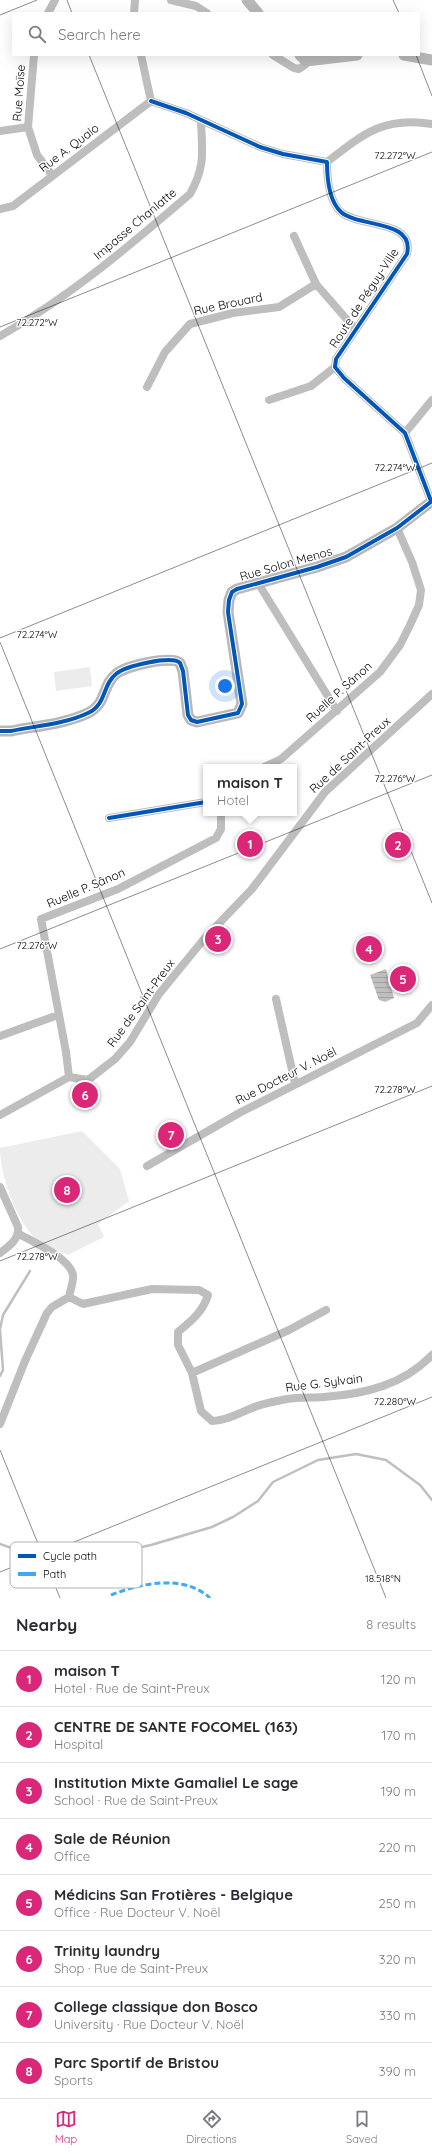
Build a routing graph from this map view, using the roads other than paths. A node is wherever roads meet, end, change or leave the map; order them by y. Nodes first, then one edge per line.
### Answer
1 (55, 0) edge
2 (135, 0) edge
3 (171, 0) edge
4 (248, 0) edge
5 (49, 12) edge
6 (134, 12) edge
7 (205, 12) edge
8 (257, 12) edge
9 (34, 56) edge
10 (141, 56) edge
11 (275, 56) edge
12 (339, 56) edge
13 (410, 56) edge
14 (303, 58) edge
15 (432, 60) edge
16 (151, 101) junction
17 (201, 120) junction
18 (432, 124) edge
19 (28, 127) junction
20 (0, 131) edge
21 (327, 162) junction
22 (52, 175) junction
23 (0, 209) edge
24 (294, 236) dead end
25 (316, 284) junction
26 (356, 330) junction
27 (0, 336) edge
28 (335, 367) junction
29 (147, 387) dead end
30 (269, 400) dead end
31 (432, 400) edge
32 (406, 433) junction
33 (432, 501) edge
34 (397, 528) junction
35 (258, 583) junction
36 (432, 694) edge
37 (337, 711) junction
38 (0, 731) edge
39 (270, 764) edge
40 (203, 802) edge
41 (222, 816) edge
42 (109, 818) dead end
43 (276, 999) dead end
44 (432, 1005) edge
45 (58, 1016) junction
46 (0, 1036) edge
47 (70, 1077) junction
48 (295, 1083) junction
49 (0, 1115) edge
50 (147, 1166) dead end
51 (0, 1187) edge
52 (19, 1234) junction
53 (0, 1254) edge
54 (69, 1297) junction
55 (326, 1310) dead end
56 (432, 1355) edge
57 (192, 1373) junction
58 (1, 1423) edge

1 - 5 street
2 - 6 street
3 - 7 street
4 - 8 street
9 - 19 street, Rue Moïse
10 - 16 street
11 - 14 street
12 - 14 street
13 - 15 street
16 - 17 street
16 - 22 street, Rue A. Qualo
17 - 21 street
17 - 27 street, Impasse Chanlatte
18 - 21 street
19 - 20 street
19 - 22 street, Rue Moïse
21 - 26 street, Route de Péguy-Ville
22 - 23 street, Rue A. Qualo
24 - 25 street
25 - 26 street
25 - 29 street, Rue Brouard
26 - 28 street, Route de Péguy-Ville
28 - 30 street
28 - 32 street, Route de Péguy-Ville
31 - 32 street
32 - 33 street, Route de Péguy-Ville
33 - 34 street, Rue Solon Menos
34 - 35 street, Rue Solon Menos
34 - 37 street, Ruelle P. Sânon
35 - 37 street
35 - 38 street, Rue Solon Menos
36 - 47 street, Rue de Saint-Preux
37 - 39 street, Ruelle P. Sânon
40 - 42 street
41 - 45 street, Ruelle P. Sânon
43 - 48 street
44 - 48 street, Rue Docteur V. Noël
45 - 46 street
45 - 47 street, Ruelle P. Sânon
47 - 49 street
48 - 50 street, Rue Docteur V. Noël
51 - 52 street
52 - 53 street
52 - 54 street
54 - 57 street
54 - 58 street
55 - 57 street
56 - 57 street, Rue G. Sylvain

